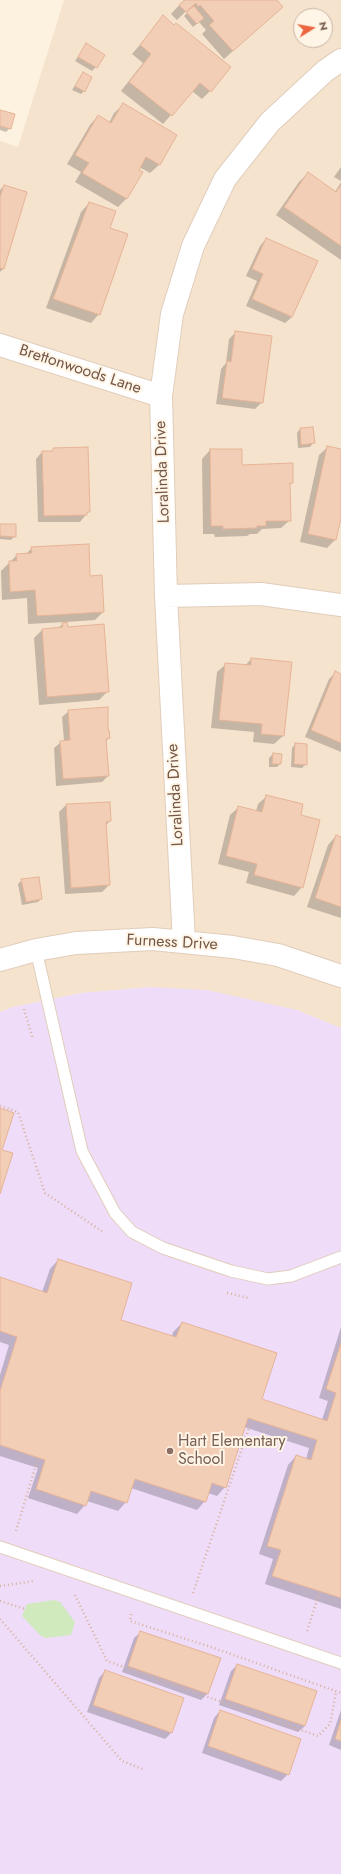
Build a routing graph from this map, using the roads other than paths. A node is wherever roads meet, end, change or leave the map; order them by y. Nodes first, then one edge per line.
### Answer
1 (341, 60) edge
2 (0, 345) edge
3 (160, 396) junction
4 (166, 596) junction
5 (341, 605) edge
6 (184, 942) junction
7 (36, 950) junction
8 (0, 960) edge
9 (341, 976) edge
10 (341, 1257) edge
11 (0, 1547) edge
12 (341, 1663) edge

1 - 3 street, Loralinda Drive
2 - 3 street, Brettonwoods Lane
3 - 4 street, Loralinda Drive
4 - 5 street
4 - 6 street, Loralinda Drive
6 - 7 street, Furness Drive
6 - 9 street, Furness Drive
7 - 8 street, Furness Drive
7 - 10 lane
11 - 12 lane

